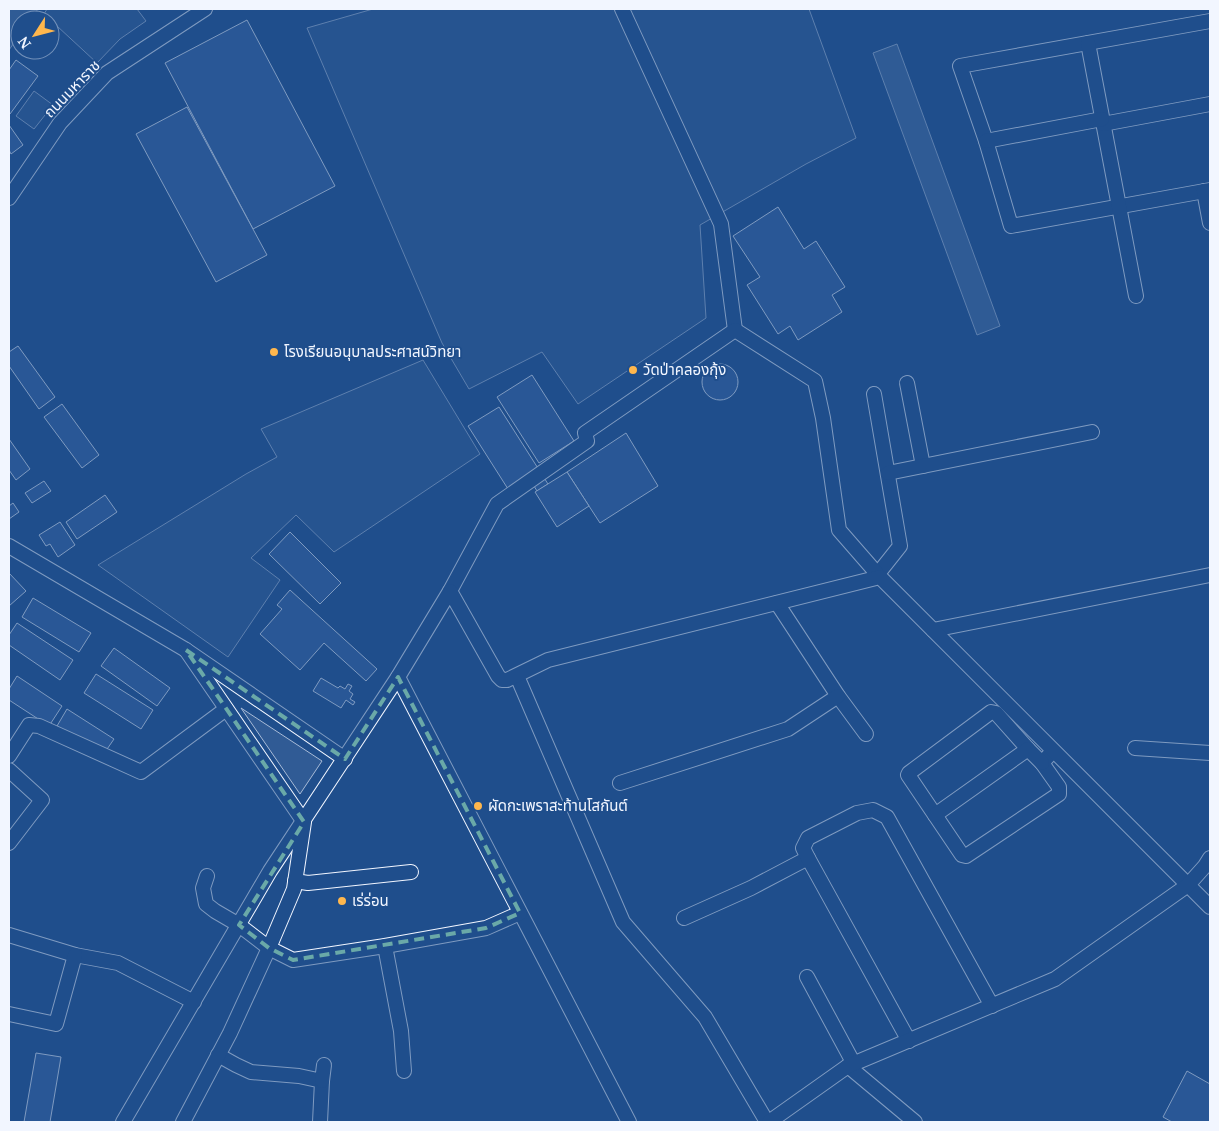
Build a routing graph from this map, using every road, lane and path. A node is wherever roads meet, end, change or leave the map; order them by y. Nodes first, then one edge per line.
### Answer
1 (205, 9) edge
2 (622, 9) edge
3 (1210, 21) edge
4 (1088, 43) junction
5 (1210, 104) edge
6 (1103, 121) junction
7 (986, 141) junction
8 (1207, 191) edge
9 (9, 198) edge
10 (1119, 206) junction
11 (1210, 223) edge
12 (1136, 296) dead end
13 (734, 330) junction
14 (908, 383) dead end
15 (874, 394) dead end
16 (1092, 432) dead end
17 (923, 466) junction
18 (888, 474) junction
19 (9, 546) edge
20 (1210, 575) edge
21 (879, 576) junction
22 (450, 591) junction
23 (777, 603) junction
24 (932, 630) junction
25 (186, 650) junction
26 (517, 676) junction
27 (398, 677) junction
28 (838, 696) junction
29 (226, 709) junction
30 (866, 734) dead end
31 (1134, 748) dead end
32 (1028, 749) junction
33 (1054, 750) junction
34 (1210, 753) edge
35 (9, 756) edge
36 (345, 759) junction
37 (1042, 763) junction
38 (9, 770) edge
39 (620, 783) dead end
40 (935, 815) junction
41 (304, 822) junction
42 (9, 843) edge
43 (808, 858) junction
44 (1210, 858) edge
45 (411, 872) dead end
46 (207, 876) dead end
47 (295, 881) junction
48 (1188, 885) junction
49 (1210, 907) edge
50 (520, 912) junction
51 (684, 918) dead end
52 (239, 925) junction
53 (9, 935) edge
54 (384, 946) junction
55 (269, 948) junction
56 (74, 955) junction
57 (807, 977) dead end
58 (194, 1002) junction
59 (992, 1006) junction
60 (9, 1014) edge
61 (909, 1041) junction
62 (218, 1055) junction
63 (324, 1065) dead end
64 (851, 1065) junction
65 (404, 1071) dead end
66 (322, 1081) junction
67 (123, 1122) edge
68 (183, 1122) edge
69 (320, 1122) edge
70 (629, 1122) edge
71 (768, 1122) edge
72 (915, 1122) edge

1 - 9 street, ถนนมหาราช
2 - 13 street
3 - 4 street
4 - 6 street
4 - 7 street
5 - 6 street
6 - 7 street
6 - 10 street
7 - 10 street
8 - 10 street
8 - 11 street
10 - 12 street
13 - 21 street
13 - 22 street
14 - 17 street
15 - 18 street
16 - 17 street
17 - 18 street
18 - 21 street
19 - 25 street
20 - 24 street
21 - 23 street
21 - 24 street
22 - 26 street
22 - 27 street
23 - 26 street
23 - 28 street
24 - 33 street
25 - 29 street
25 - 36 street
26 - 71 street
27 - 36 street
27 - 50 street
28 - 30 street
28 - 39 street
29 - 35 street
29 - 41 street
31 - 34 street
32 - 37 street
32 - 40 street
32 - 40 street
33 - 37 street
33 - 48 street
36 - 41 street
37 - 40 street
38 - 42 street
41 - 47 street
41 - 52 street
43 - 51 street
43 - 59 street
43 - 61 street
44 - 48 street
45 - 47 street
46 - 52 street
47 - 55 street
48 - 49 street
48 - 59 street
50 - 54 street
50 - 70 street
52 - 55 street
52 - 58 street
53 - 56 street
54 - 55 street
54 - 65 street
55 - 62 street
56 - 58 street
56 - 60 street
57 - 64 street
58 - 67 street
59 - 61 street
61 - 64 street
62 - 66 street
62 - 68 street
63 - 66 street
64 - 71 street
64 - 72 street
66 - 69 street

